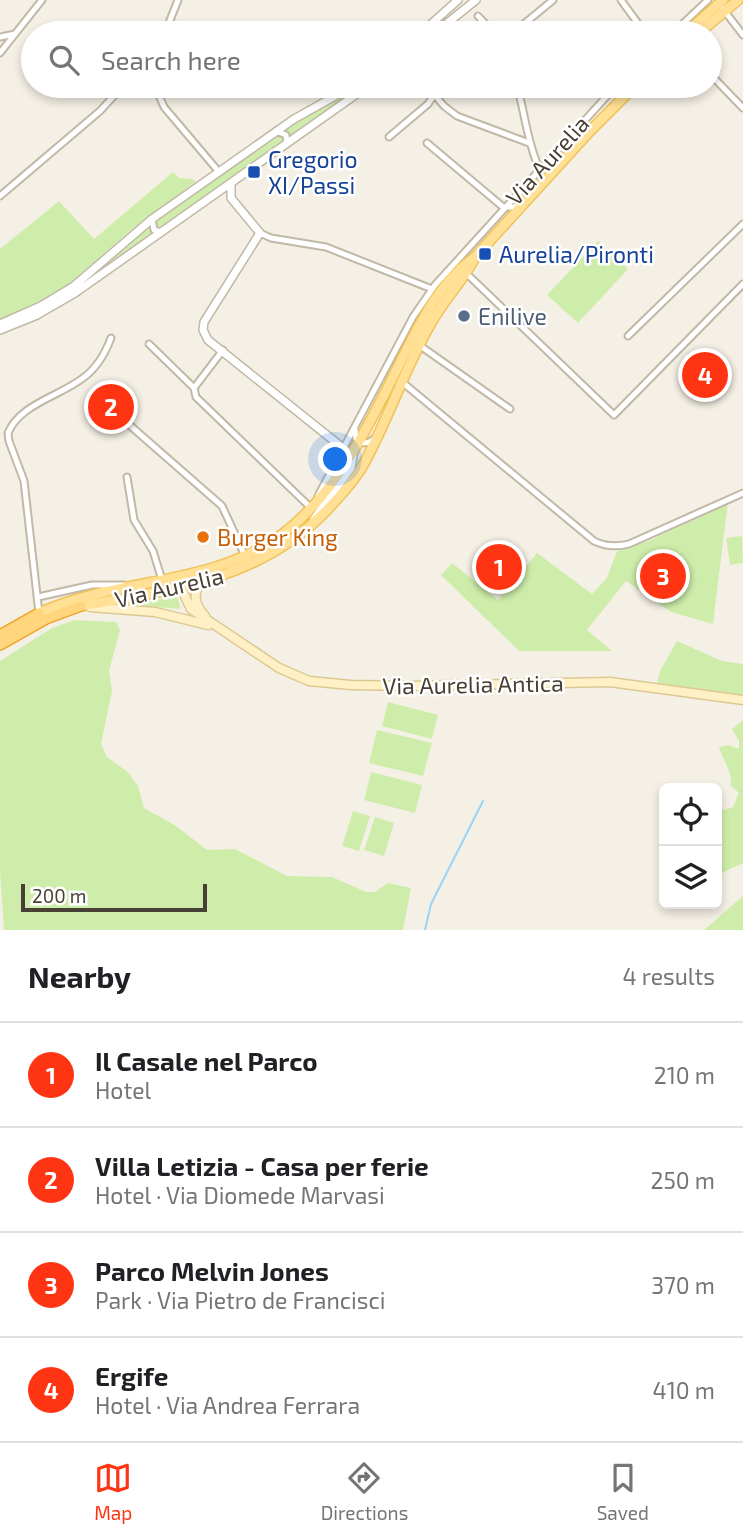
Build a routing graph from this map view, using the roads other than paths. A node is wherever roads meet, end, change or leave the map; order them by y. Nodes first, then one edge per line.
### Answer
1 (42, 0) edge
2 (178, 0) edge
3 (458, 0) edge
4 (476, 0) edge
5 (553, 0) edge
6 (621, 0) edge
7 (708, 0) edge
8 (737, 0) edge
9 (722, 3) edge
10 (478, 16) dead end
11 (25, 21) edge
12 (170, 21) edge
13 (434, 21) edge
14 (450, 21) edge
15 (483, 21) edge
16 (528, 21) edge
17 (636, 21) edge
18 (686, 21) edge
19 (700, 21) edge
20 (708, 21) edge
21 (21, 26) edge
22 (15, 34) junction
23 (743, 35) edge
24 (0, 37) edge
25 (0, 53) edge
26 (722, 86) edge
27 (111, 98) edge
28 (159, 98) edge
29 (332, 98) edge
30 (351, 98) edge
31 (432, 98) edge
32 (437, 98) edge
33 (521, 98) edge
34 (603, 98) edge
35 (622, 98) edge
36 (743, 108) edge
37 (593, 110) junction
38 (610, 110) junction
39 (276, 131) junction
40 (389, 137) dead end
41 (428, 143) dead end
42 (528, 143) junction
43 (287, 144) junction
44 (539, 168) junction
45 (219, 172) junction
46 (231, 184) junction
47 (215, 195) junction
48 (0, 196) edge
49 (233, 201) junction
50 (503, 207) junction
51 (520, 207) junction
52 (152, 219) junction
53 (743, 224) edge
54 (162, 232) junction
55 (260, 233) junction
56 (475, 257) junction
57 (466, 273) junction
58 (743, 284) edge
59 (432, 289) junction
60 (0, 324) edge
61 (0, 330) edge
62 (415, 333) junction
63 (628, 336) dead end
64 (111, 338) dead end
65 (400, 343) junction
66 (149, 344) dead end
67 (419, 345) junction
68 (223, 350) junction
69 (402, 382) junction
70 (194, 388) junction
71 (510, 409) dead end
72 (118, 415) dead end
73 (356, 426) junction
74 (376, 436) junction
75 (358, 441) junction
76 (343, 446) junction
77 (351, 454) junction
78 (127, 477) dead end
79 (743, 493) edge
80 (314, 505) junction
81 (311, 526) junction
82 (245, 556) junction
83 (176, 577) junction
84 (162, 580) junction
85 (201, 582) junction
86 (134, 585) junction
87 (180, 587) junction
88 (38, 597) junction
89 (81, 606) junction
90 (187, 606) junction
91 (155, 612) junction
92 (39, 613) junction
93 (217, 628) junction
94 (0, 635) edge
95 (0, 647) edge
96 (743, 700) edge

1 - 11 street
2 - 12 street
3 - 13 street
4 - 14 street
5 - 16 street
6 - 17 street
7 - 18 street
8 - 9 main road
9 - 19 main road
9 - 20 main road
9 - 23 street
10 - 15 street
21 - 22 street
22 - 24 street
22 - 25 street
26 - 36 street
27 - 48 street
28 - 45 street
29 - 39 street
30 - 43 street
31 - 40 street
32 - 42 street
33 - 42 street
34 - 37 street, Via Aurelia
35 - 38 main road, Via Aurelia
37 - 38 street
37 - 44 street, Via Aurelia
38 - 51 main road, Via Aurelia
39 - 43 street
39 - 45 street
41 - 50 street
42 - 44 street
43 - 46 street
44 - 50 street, Via Aurelia
45 - 52 street
46 - 47 street
46 - 49 street
47 - 49 street
47 - 54 street
49 - 55 street
50 - 51 street
50 - 59 street, Via Aurelia
51 - 56 main road, Via Aurelia
52 - 54 street
52 - 60 street
53 - 63 street
54 - 61 street
55 - 59 street
55 - 68 street
56 - 57 main road, Via Aurelia
56 - 62 main road, Via Aurelia
57 - 58 street
57 - 67 main road, Via Aurelia
59 - 65 street, Via Aurelia
62 - 65 street
62 - 75 main road, Via Aurelia
64 - 88 street
65 - 73 street, Via Aurelia
66 - 70 street
67 - 69 main road, Via Aurelia
67 - 71 street
68 - 70 street
68 - 76 street
69 - 74 main road, Via Aurelia
69 - 79 street
70 - 80 street
72 - 82 street
73 - 75 street
73 - 76 street, Via Aurelia
74 - 75 street
74 - 81 main road, Via Aurelia
75 - 77 main road, Via Aurelia
76 - 77 street
76 - 80 street, Via Aurelia
77 - 80 main road, Via Aurelia
77 - 81 street
78 - 84 street
80 - 82 main road, Via Aurelia
81 - 85 main road, Via Aurelia
82 - 83 main road, Via Aurelia
83 - 84 main road, Via Aurelia
83 - 87 main road
84 - 86 main road, Via Aurelia
85 - 87 main road, Via Aurelia
85 - 93 main road
86 - 88 street, Via Aurelia
86 - 92 main road, Via Aurelia
87 - 89 main road, Via Aurelia
87 - 90 main road
88 - 92 street
89 - 91 main road
89 - 95 highway, Via Aurelia
90 - 91 main road
90 - 93 main road
91 - 93 main road
92 - 94 highway, Via Aurelia
93 - 96 main road, Via Aurelia Antica

